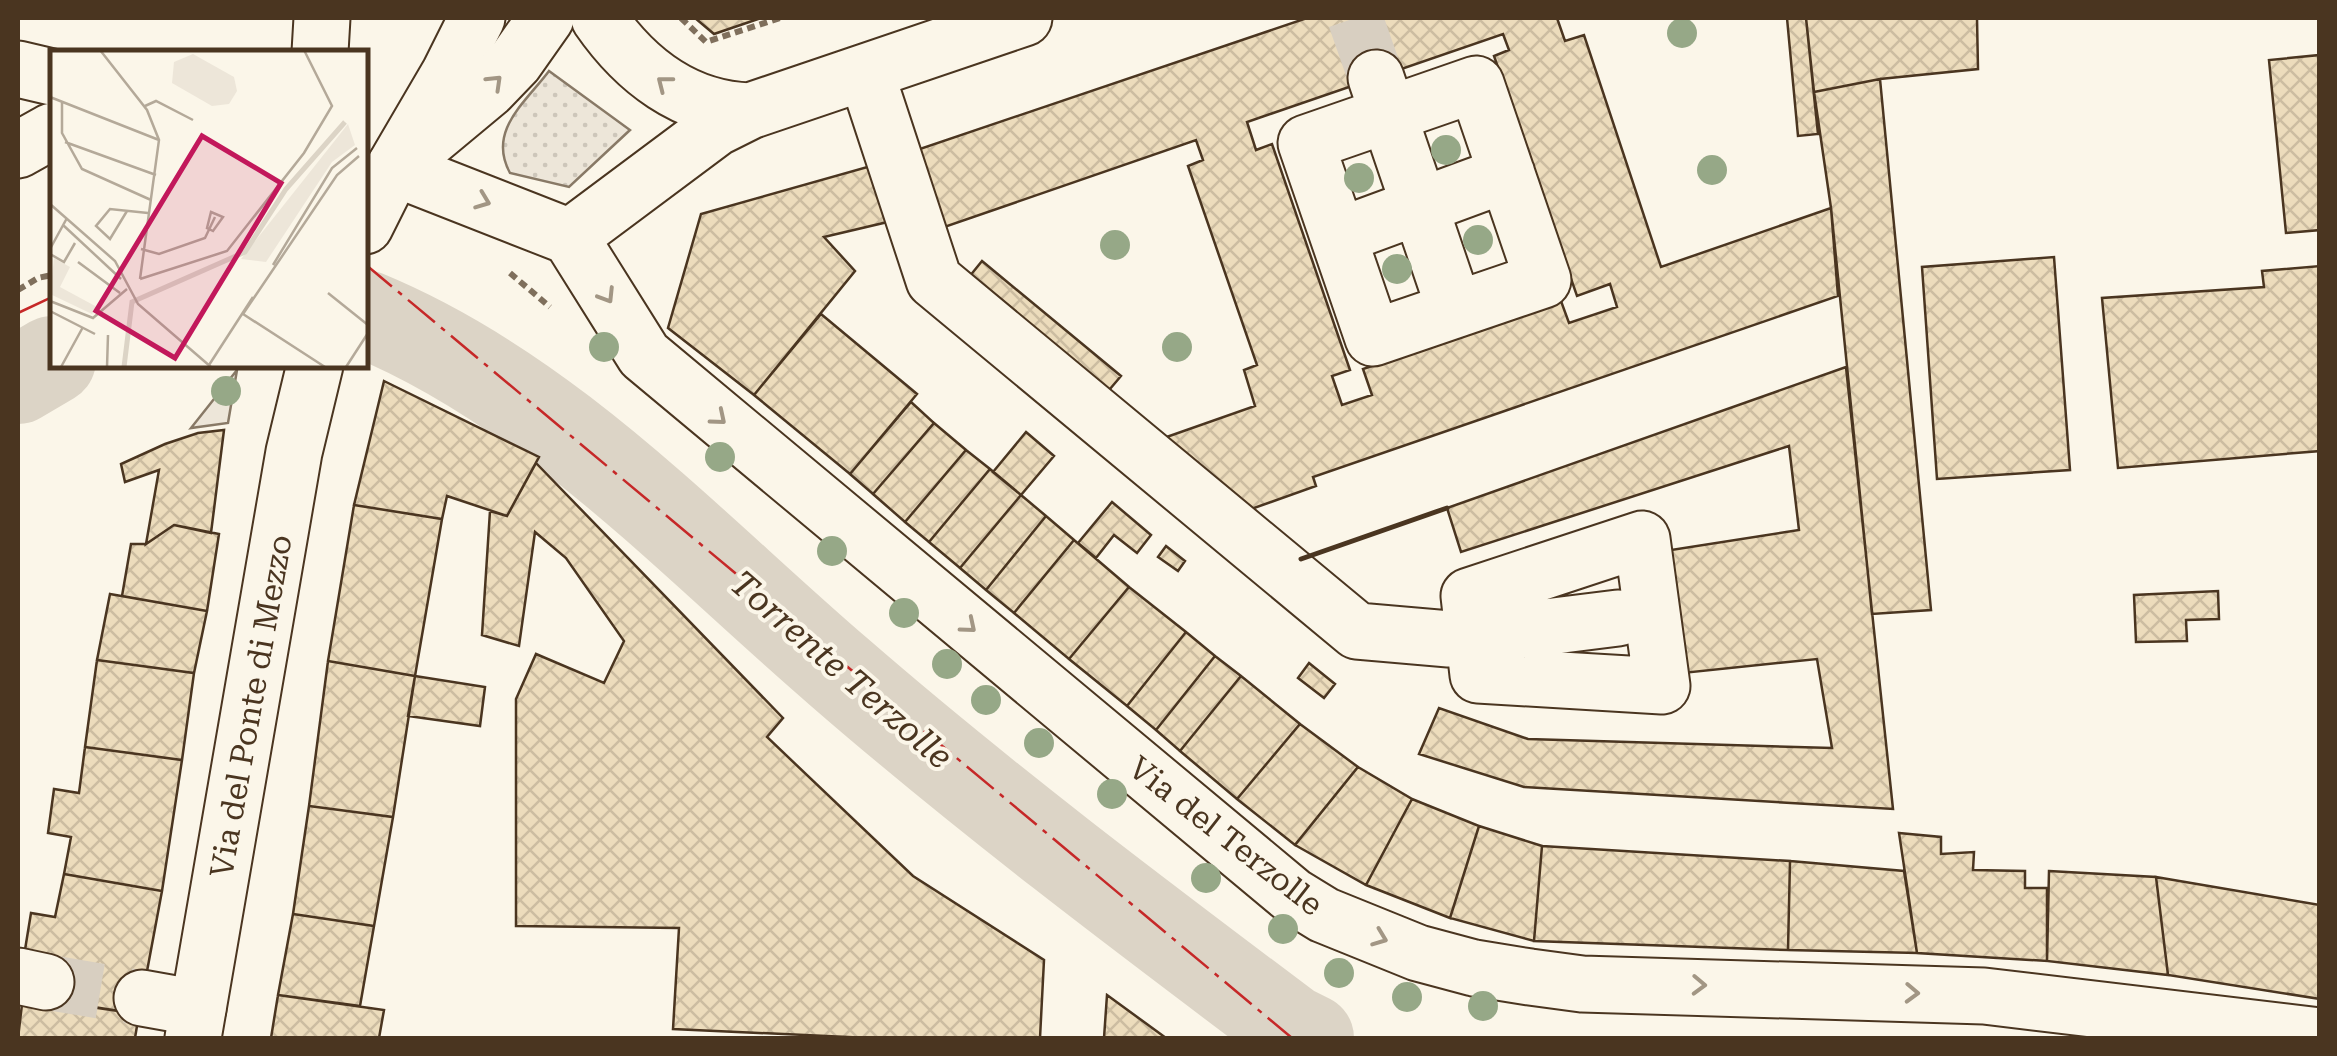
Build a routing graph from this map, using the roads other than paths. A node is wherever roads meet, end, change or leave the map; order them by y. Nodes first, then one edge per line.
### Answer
1 (322, 18) edge
2 (477, 18) edge
3 (546, 18) edge
4 (599, 18) edge
5 (1024, 18) edge
6 (320, 50) edge
7 (18, 69) edge
8 (866, 73) junction
9 (50, 77) edge
10 (1383, 97) junction
11 (734, 119) junction
12 (50, 132) edge
13 (18, 150) edge
14 (380, 162) edge
15 (1507, 174) junction
16 (1419, 206) junction
17 (368, 213) edge
18 (1338, 236) junction
19 (570, 237) junction
20 (1455, 310) junction
21 (313, 369) edge
22 (1618, 618) dead end
23 (142, 998) tunnel mouth
24 (195, 1023) edge
25 (2320, 1036) edge

1 - 6 street
2 - 14 street
14 -> 3 street
11 -> 4 street
5 - 8 street
7 - 9 street
8 - 11 street
8 - 22 street
10 - 15 street
10 - 16 street
10 - 18 street
11 - 19 street
12 - 13 street
14 - 17 street
14 -> 19 street
15 - 16 street
15 - 20 street
16 - 18 street
16 - 20 street
18 - 20 street
19 -> 25 street, Via del Terzolle
21 - 24 street, Via del Ponte di Mezzo
23 - 24 street

